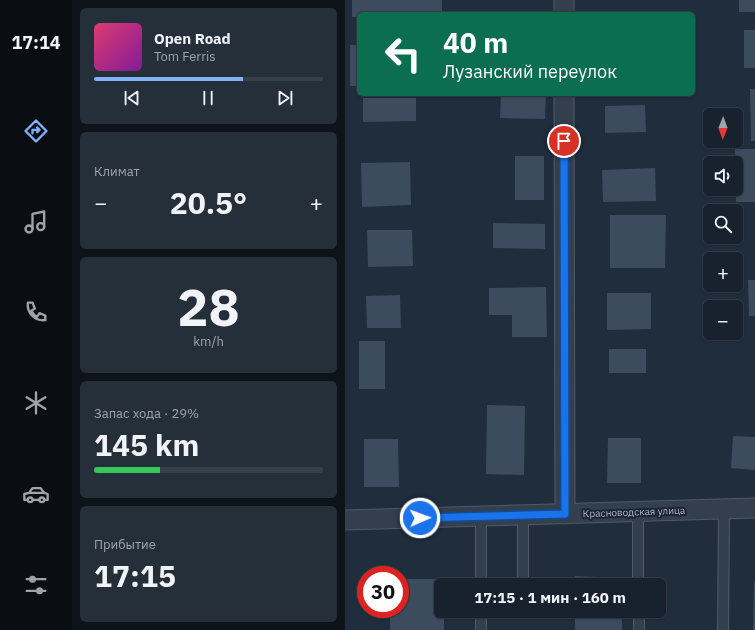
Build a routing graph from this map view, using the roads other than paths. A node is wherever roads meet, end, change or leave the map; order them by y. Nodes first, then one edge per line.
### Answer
1 (564, 0) edge
2 (564, 12) edge
3 (564, 96) edge
4 (755, 508) edge
5 (724, 509) junction
6 (638, 511) junction
7 (565, 514) junction
8 (523, 515) junction
9 (481, 516) junction
10 (345, 520) edge
11 (481, 578) edge
12 (523, 578) edge
13 (638, 578) edge
14 (481, 618) edge
15 (639, 618) edge
16 (481, 630) edge
17 (639, 630) edge
18 (723, 630) edge

1 - 2 street
3 - 7 street
4 - 5 street, Красноводская улица
5 - 6 street, Красноводская улица
5 - 18 lane
6 - 7 street, Красноводская улица
6 - 13 lane
7 - 8 street, Красноводская улица
8 - 9 street, Красноводская улица
8 - 12 lane
9 - 10 street, Красноводская улица
9 - 11 lane
14 - 16 lane
15 - 17 lane

